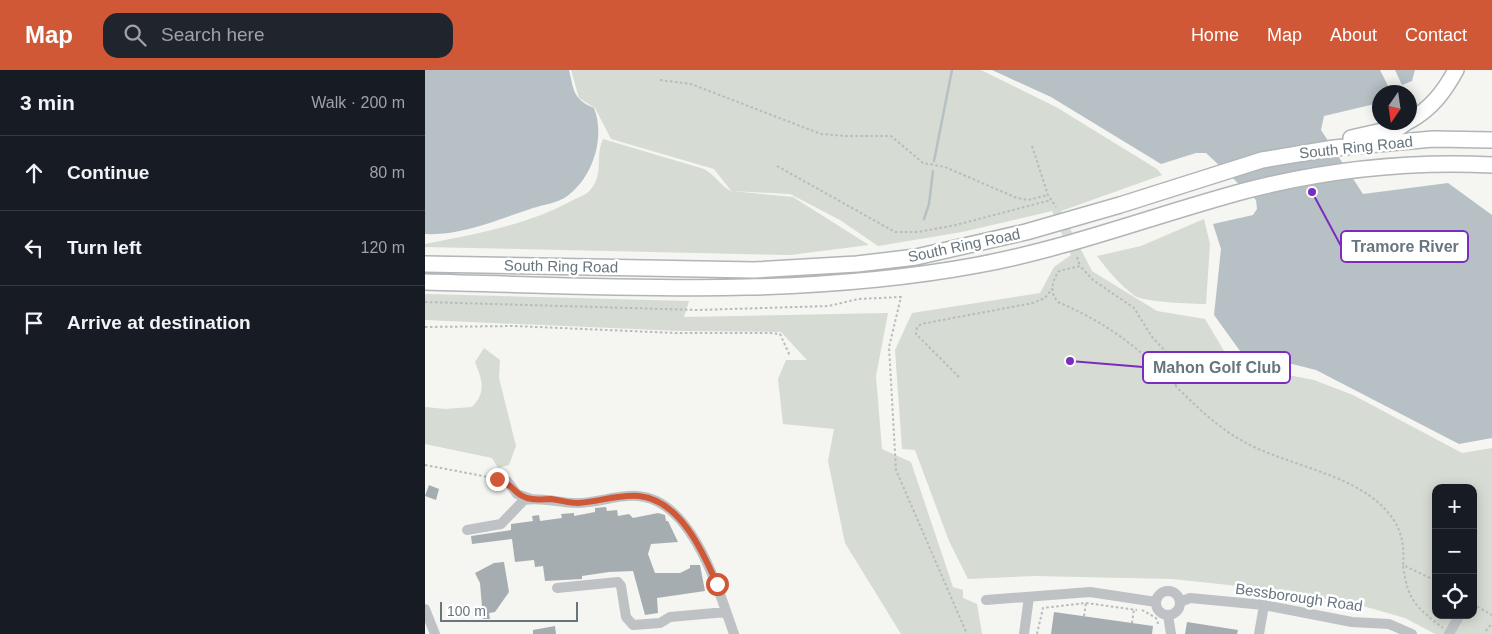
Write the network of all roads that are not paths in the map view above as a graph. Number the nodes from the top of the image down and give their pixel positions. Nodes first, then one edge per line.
1 (1456, 70) edge
2 (1417, 117) edge
3 (1385, 130) edge
4 (1492, 140) edge
5 (1332, 145) junction
6 (1492, 165) edge
7 (425, 264) edge
8 (425, 282) edge
9 (507, 481) road end
10 (531, 499) junction
11 (467, 530) dead end
12 (557, 588) dead end
13 (1029, 597) junction
14 (986, 600) dead end
15 (1156, 602) junction
16 (1180, 602) junction
17 (1264, 605) junction
18 (425, 609) edge
19 (726, 612) junction
20 (1168, 615) junction
21 (1457, 619) edge
22 (435, 634) edge
23 (734, 634) edge
24 (1024, 634) edge
25 (1171, 634) edge
26 (1259, 634) edge
27 (1412, 634) edge
28 (1448, 634) edge

1 - 2 highway
3 - 5 highway
4 - 5 highway, South Ring Road
5 - 7 highway, South Ring Road
6 - 8 highway, South Ring Road
9 - 10 street
10 - 11 street
10 - 19 street
12 - 19 street
13 - 14 street
13 - 15 street
13 - 24 street
15 - 16 street
15 - 20 street
16 - 17 street, Bessborough Road
16 - 20 street
17 - 26 street
17 - 27 street, Bessborough Road
18 - 22 street
19 - 23 street
20 - 25 street
21 - 28 street

